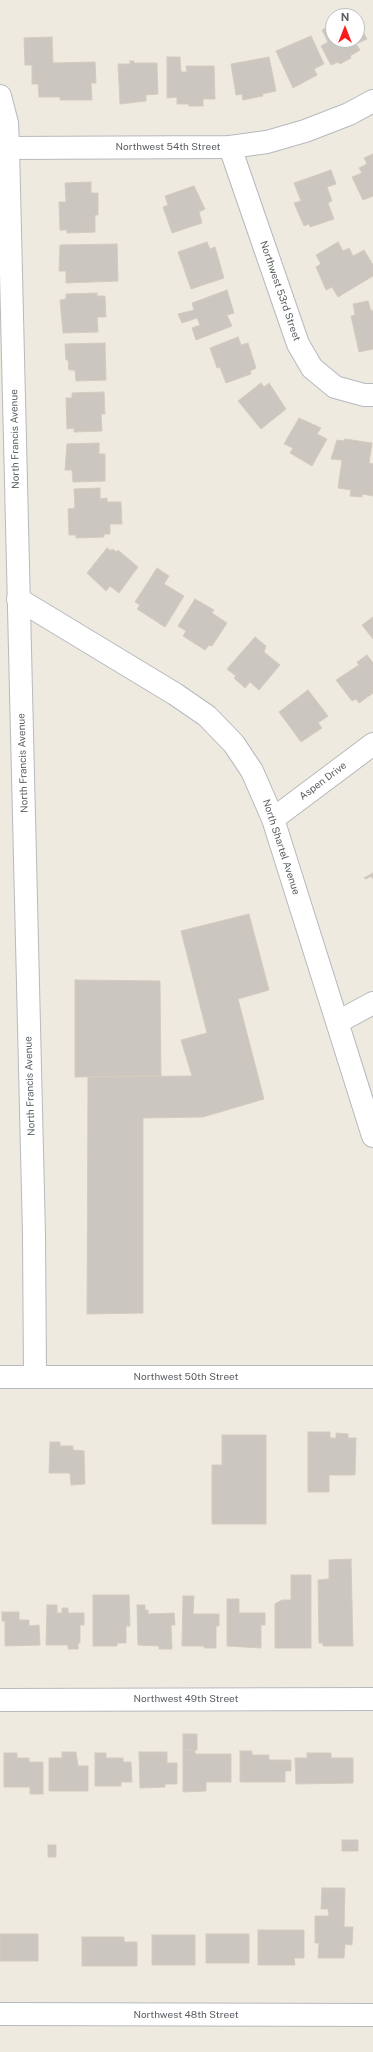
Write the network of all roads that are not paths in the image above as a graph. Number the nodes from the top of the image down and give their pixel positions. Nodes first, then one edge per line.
1 (0, 96) edge
2 (373, 101) edge
3 (230, 147) junction
4 (8, 148) junction
5 (373, 394) edge
6 (18, 599) junction
7 (373, 744) edge
8 (273, 819) junction
9 (373, 1002) edge
10 (338, 1022) junction
11 (373, 1136) edge
12 (0, 1377) edge
13 (35, 1377) junction
14 (373, 1377) edge
15 (373, 1698) edge
16 (0, 1700) edge
17 (0, 2014) edge
18 (373, 2015) edge

1 - 4 street
2 - 3 street, Northwest 54th Street
3 - 4 street, Northwest 54th Street
3 - 5 street, Northwest 53rd Street
4 - 6 street, North Francis Avenue
6 - 8 street, North Shartel Avenue
6 - 13 street, North Francis Avenue
7 - 8 street, Aspen Drive
8 - 10 street, North Shartel Avenue
9 - 10 street
10 - 11 street, North Shartel Avenue
12 - 13 street, Northwest 50th Street
13 - 14 street, Northwest 50th Street
15 - 16 street, Northwest 49th Street
17 - 18 street, Northwest 48th Street

